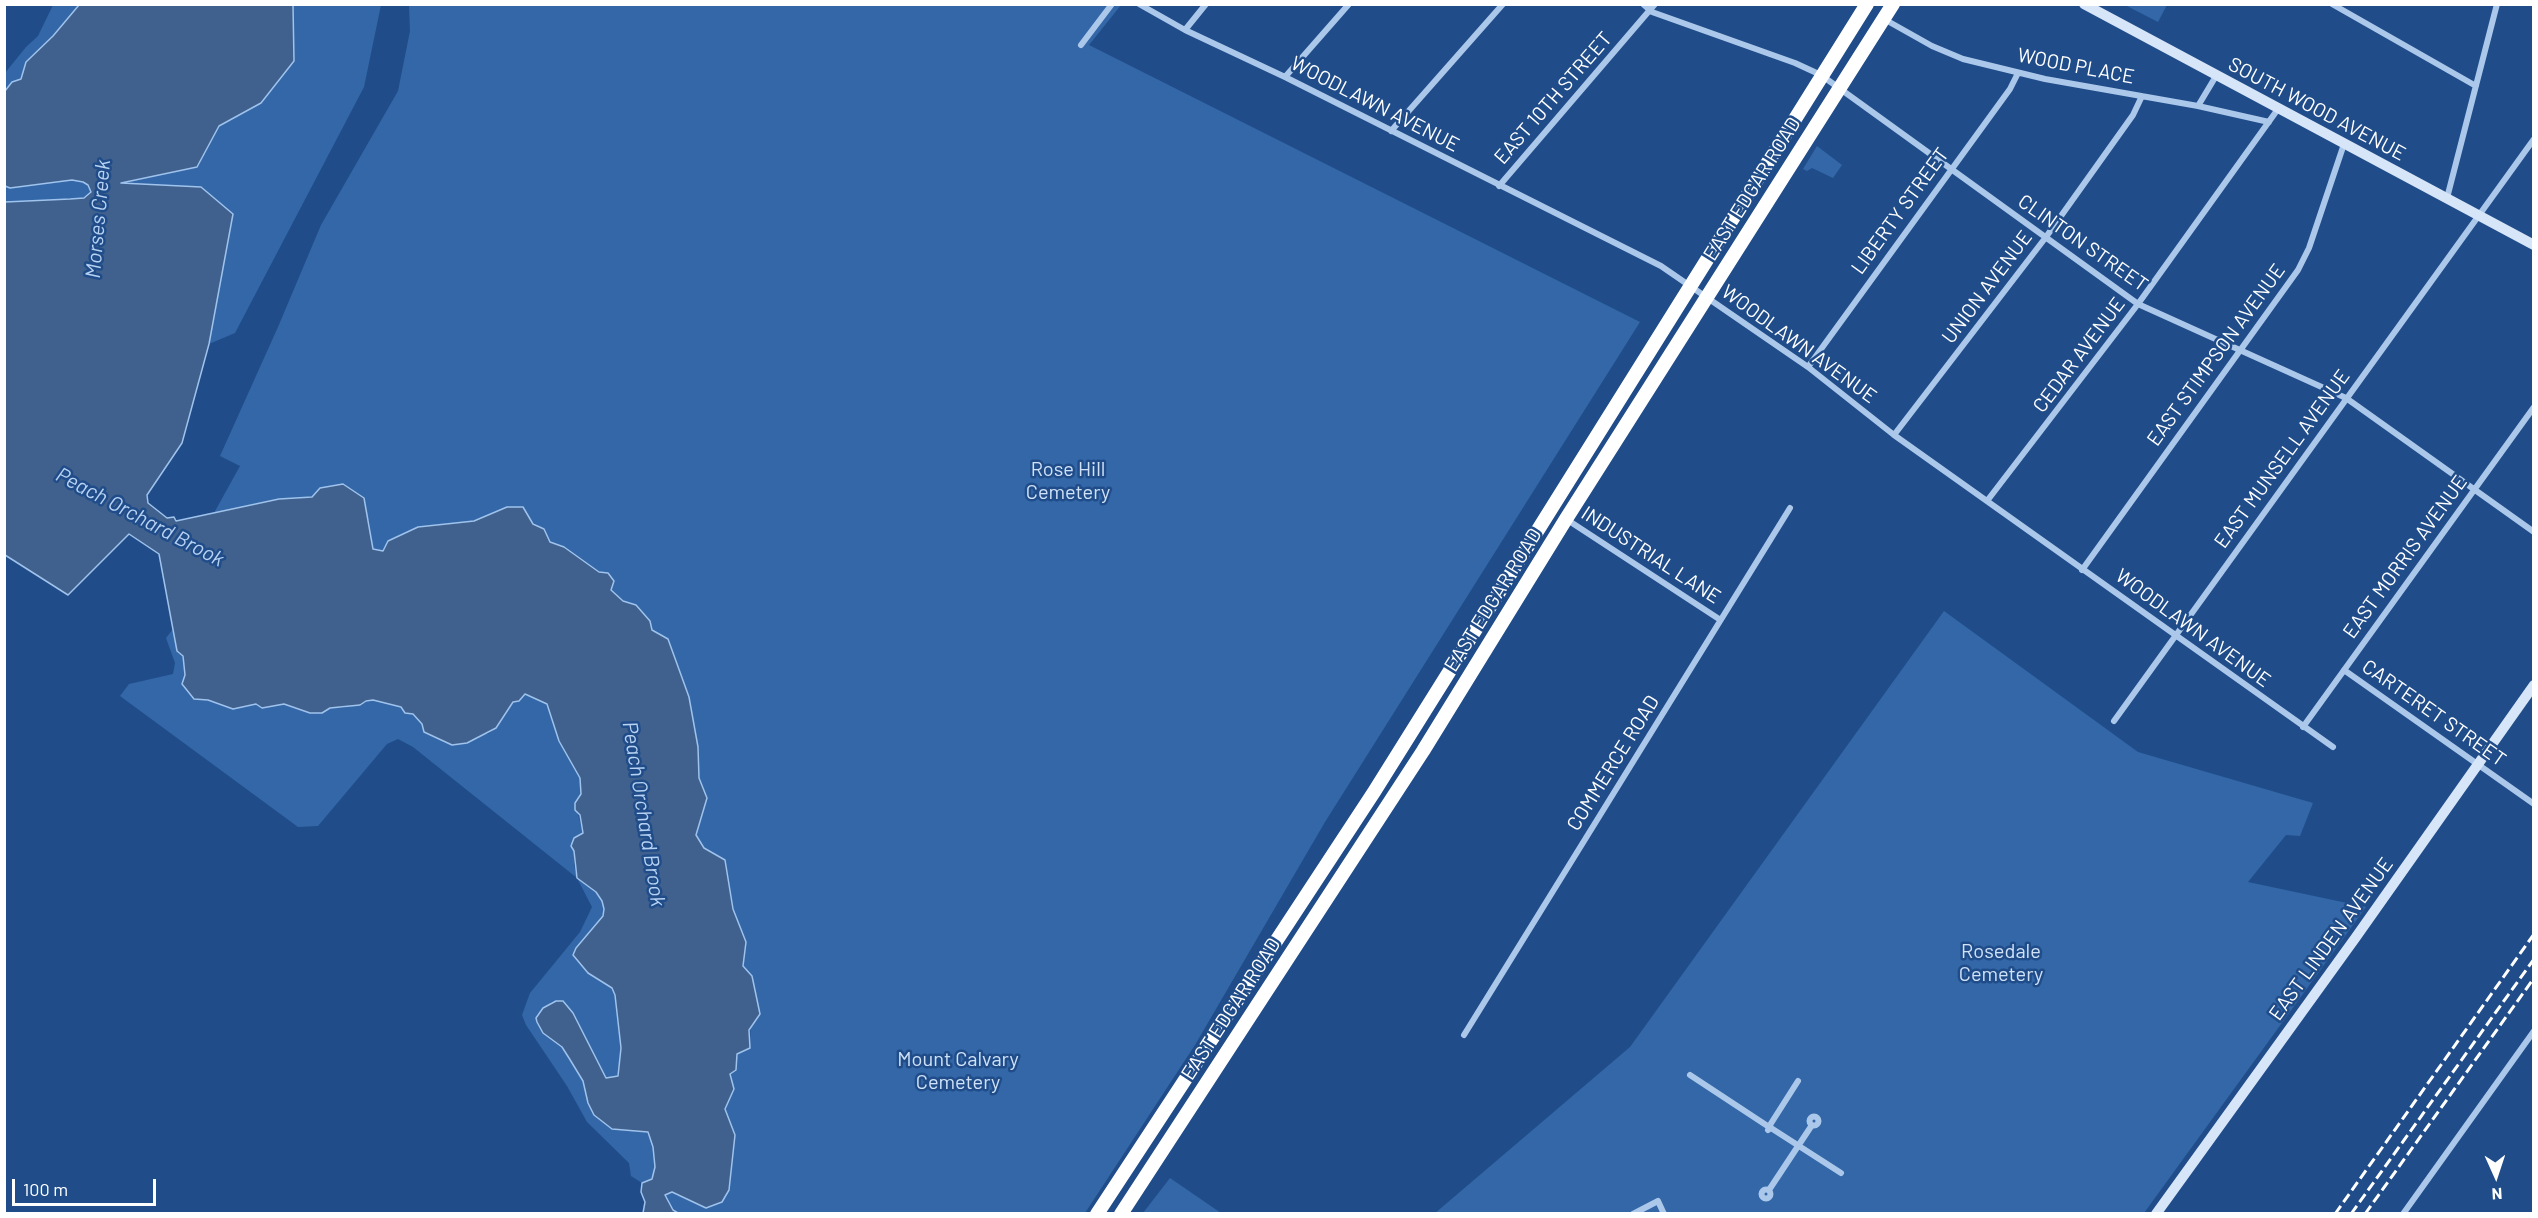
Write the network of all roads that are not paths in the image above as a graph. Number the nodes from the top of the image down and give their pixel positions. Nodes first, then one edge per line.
1 (1112, 4) edge
2 (1139, 4) edge
3 (1206, 4) edge
4 (1349, 4) edge
5 (1503, 4) edge
6 (1643, 4) edge
7 (1655, 4) edge
8 (1867, 4) edge
9 (1893, 4) edge
10 (2084, 4) edge
11 (2332, 4) edge
12 (2497, 4) edge
13 (1650, 10) junction
14 (1884, 19) junction
15 (1185, 30) junction
16 (1081, 45) dead end
17 (2018, 73) junction
18 (1821, 75) junction
19 (2216, 76) junction
20 (1285, 77) junction
21 (2476, 86) junction
22 (1839, 87) junction
23 (2142, 96) junction
24 (2198, 106) junction
25 (2278, 109) junction
26 (2269, 122) junction
27 (1391, 131) junction
28 (2534, 139) edge
29 (2344, 144) junction
30 (1951, 168) junction
31 (1499, 186) junction
32 (2446, 199) junction
33 (2478, 216) junction
34 (2046, 237) junction
35 (2534, 245) edge
36 (1689, 285) junction
37 (1707, 297) junction
38 (2138, 304) junction
39 (2241, 349) junction
40 (1808, 367) junction
41 (2346, 398) junction
42 (2534, 407) edge
43 (1894, 435) junction
44 (2474, 489) junction
45 (1987, 501) junction
46 (1790, 507) dead end
47 (1566, 519) junction
48 (2534, 532) edge
49 (2082, 570) junction
50 (1719, 619) junction
51 (2175, 636) junction
52 (2344, 670) junction
53 (2534, 685) edge
54 (2114, 721) dead end
55 (2303, 727) junction
56 (2333, 747) dead end
57 (2478, 764) junction
58 (2534, 804) edge
59 (2534, 1031) edge
60 (1464, 1035) dead end
61 (1690, 1075) dead end
62 (1798, 1081) dead end
63 (1812, 1125) dead end
64 (1769, 1126) junction
65 (1798, 1146) junction
66 (1841, 1173) dead end
67 (1769, 1190) dead end
68 (1097, 1214) edge
69 (1121, 1214) edge
70 (1632, 1214) edge
71 (1664, 1214) edge
72 (2156, 1214) edge
73 (2403, 1214) edge

1 - 16 street
2 - 15 street, WOODLAWN AVENUE
3 - 15 street
4 - 20 street
5 - 27 street
6 - 13 street, CLINTON STREET
7 - 13 street, EAST 10TH STREET
8 - 18 highway, EAST EDGAR ROAD
9 - 14 highway, EAST EDGAR ROAD
10 - 19 street, SOUTH WOOD AVENUE
11 - 21 street
12 - 21 street
13 - 18 street, CLINTON STREET
13 - 31 street, EAST 10TH STREET
14 - 17 street, WOOD PLACE
14 - 22 highway, EAST EDGAR ROAD
15 - 20 street, WOODLAWN AVENUE
17 - 23 street, WOOD PLACE
17 - 30 street, LIBERTY STREET
18 - 22 street, CLINTON STREET
18 - 36 highway, EAST EDGAR ROAD
19 - 24 street
19 - 25 street, SOUTH WOOD AVENUE
20 - 27 street, WOODLAWN AVENUE
21 - 32 street
22 - 30 street, CLINTON STREET
22 - 37 highway, EAST EDGAR ROAD
23 - 24 street, WOOD PLACE
23 - 34 street, UNION AVENUE
24 - 26 street, WOOD PLACE
25 - 26 street, CEDAR AVENUE
25 - 29 street, SOUTH WOOD AVENUE
26 - 38 street, CEDAR AVENUE
27 - 31 street, WOODLAWN AVENUE
28 - 33 street, EAST MUNSELL AVENUE
29 - 32 street, SOUTH WOOD AVENUE
29 - 39 street, EAST STIMPSON AVENUE
30 - 34 street, CLINTON STREET
30 - 40 street, LIBERTY STREET
31 - 36 street, WOODLAWN AVENUE
32 - 33 street, SOUTH WOOD AVENUE
33 - 35 street, SOUTH WOOD AVENUE
33 - 41 street, EAST MUNSELL AVENUE
34 - 38 street, CLINTON STREET
34 - 43 street, UNION AVENUE
36 - 37 street, WOODLAWN AVENUE
36 - 68 highway, EAST EDGAR ROAD
37 - 40 street, WOODLAWN AVENUE
37 - 47 highway, EAST EDGAR ROAD
38 - 39 street, CLINTON STREET
38 - 45 street, CEDAR AVENUE
39 - 41 street, CLINTON STREET
39 - 49 street, EAST STIMPSON AVENUE
40 - 43 street, WOODLAWN AVENUE
41 - 44 street, CLINTON STREET
41 - 51 street, EAST MUNSELL AVENUE
42 - 44 street, EAST MORRIS AVENUE
43 - 45 street, WOODLAWN AVENUE
44 - 48 street, CLINTON STREET
44 - 52 street, EAST MORRIS AVENUE
45 - 49 street, WOODLAWN AVENUE
46 - 50 street, COMMERCE ROAD
47 - 50 street, INDUSTRIAL LANE
47 - 69 highway, EAST EDGAR ROAD
49 - 51 street, WOODLAWN AVENUE
50 - 60 street, COMMERCE ROAD
51 - 54 street, EAST MUNSELL AVENUE
51 - 55 street, WOODLAWN AVENUE
52 - 55 street, EAST MORRIS AVENUE
52 - 57 street, CARTERET STREET
53 - 57 street, EAST LINDEN AVENUE
55 - 56 street, WOODLAWN AVENUE
57 - 58 street, CARTERET STREET
57 - 72 street, EAST LINDEN AVENUE
59 - 73 street
61 - 64 street
62 - 64 street
63 - 65 street
64 - 65 street
65 - 66 street
65 - 67 street
70 - 71 street

